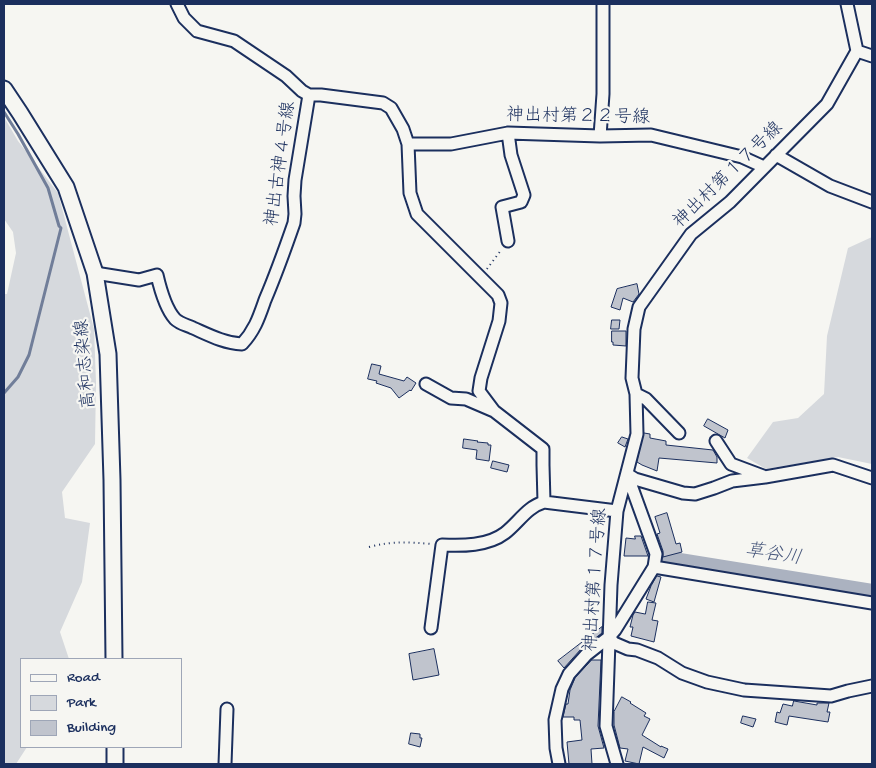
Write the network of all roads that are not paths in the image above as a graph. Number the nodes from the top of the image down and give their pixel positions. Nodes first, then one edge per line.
1 (177, 4) edge
2 (602, 4) edge
3 (847, 4) edge
4 (857, 50) junction
5 (872, 56) edge
6 (4, 89) edge
7 (309, 95) junction
8 (508, 132) junction
9 (600, 136) junction
10 (408, 144) junction
11 (776, 155) junction
12 (764, 166) junction
13 (872, 202) edge
14 (508, 241) road end
15 (95, 273) junction
16 (426, 384) dead end
17 (636, 394) junction
18 (494, 410) junction
19 (679, 433) dead end
20 (716, 441) dead end
21 (627, 474) junction
22 (765, 477) junction
23 (872, 478) edge
24 (544, 502) junction
25 (617, 512) junction
26 (654, 567) junction
27 (872, 603) edge
28 (432, 628) dead end
29 (609, 637) junction
30 (114, 658) edge
31 (872, 686) edge
32 (227, 709) dead end
33 (114, 748) edge
34 (115, 764) edge
35 (225, 764) edge
36 (559, 764) edge
37 (617, 764) edge

1 - 7 street
2 - 9 street
3 - 4 street
4 - 5 street
4 - 11 street, 神出村第１７号線
6 - 15 street, 高和志染線
7 - 10 street
7 - 15 street, 神出古神４号線
8 - 9 street, 神出村第２２号線
8 - 10 street, 神出村第２２号線
8 - 14 street
9 - 12 street, 神出村第２２号線
10 - 18 street
11 - 12 street, 神出村第１７号線
11 - 13 street
12 - 17 street, 神出村第１７号線
15 - 30 street, 高和志染線
16 - 18 street
17 - 19 street
17 - 21 street, 神出村第１７号線
18 - 24 street
20 - 22 street
21 - 22 street
21 - 25 street, 神出村第１７号線
21 - 26 street
22 - 23 street
24 - 25 street
24 - 28 street
25 - 29 street, 神出村第１７号線
26 - 27 street
26 - 29 street
29 - 31 street
29 - 36 street
29 - 37 street, 神出村第１７号線
32 - 35 street
33 - 34 street

